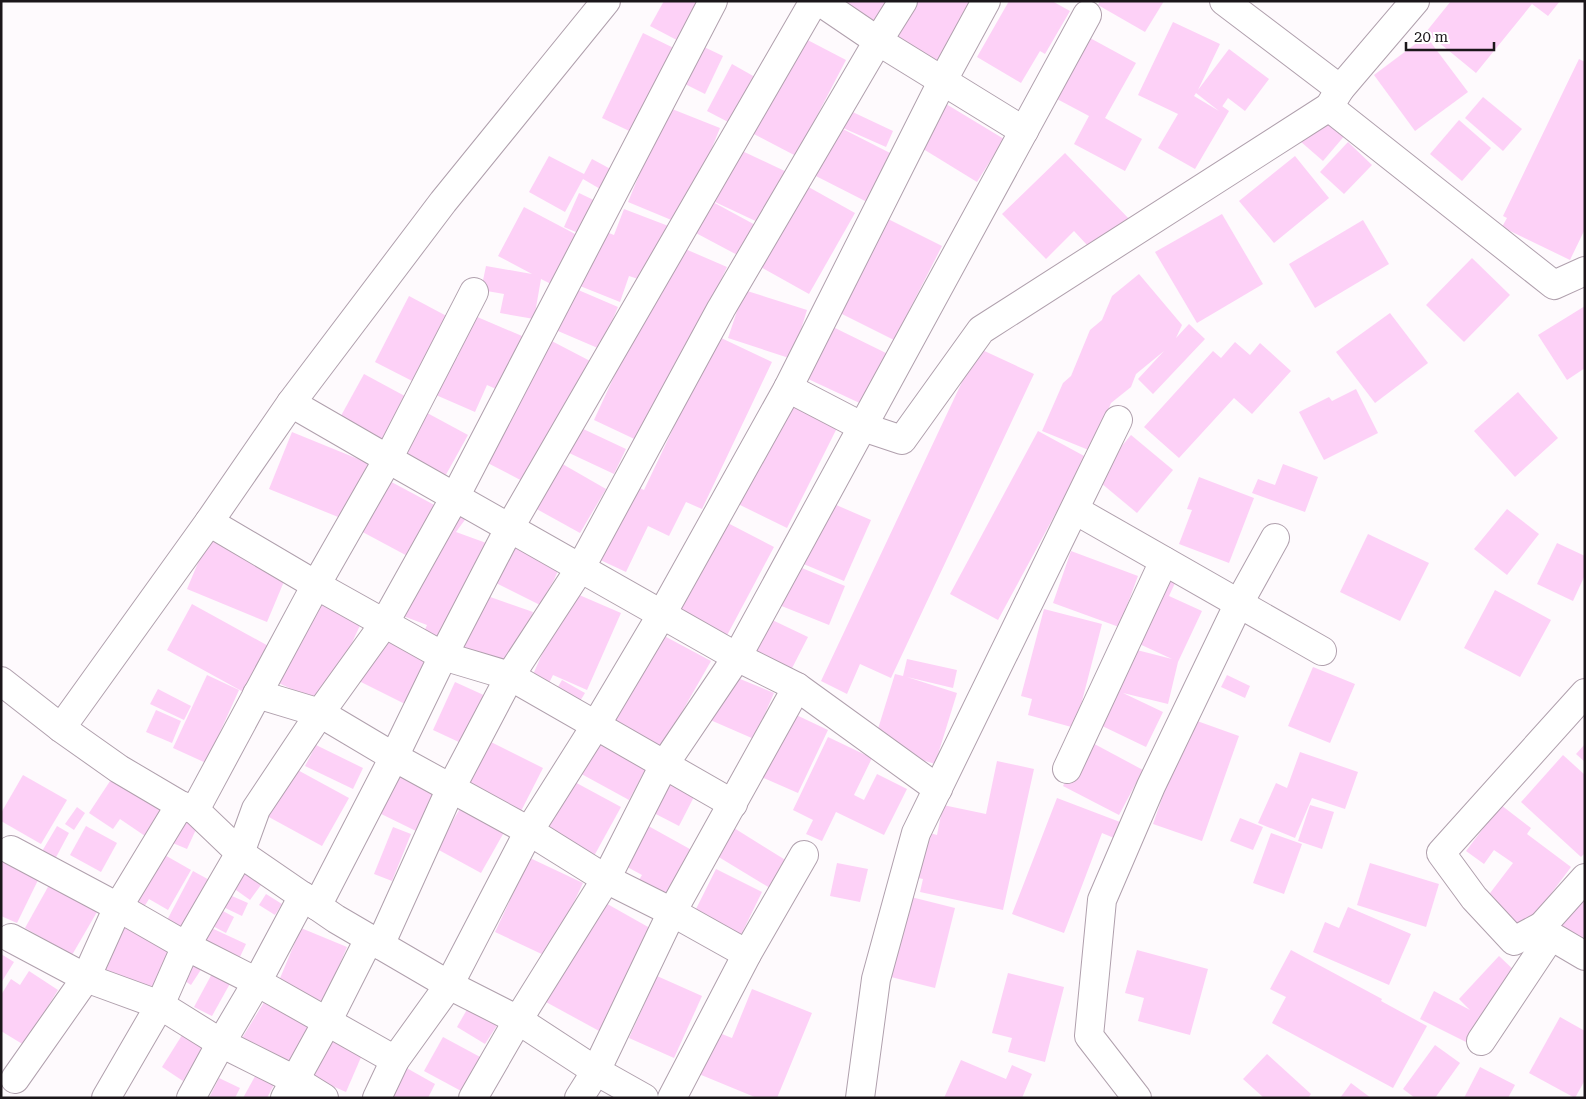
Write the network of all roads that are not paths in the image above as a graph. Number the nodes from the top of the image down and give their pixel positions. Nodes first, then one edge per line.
1 (606, 1) edge
2 (713, 1) edge
3 (814, 1) edge
4 (819, 1) edge
5 (903, 1) edge
6 (986, 1) edge
7 (1224, 1) edge
8 (1415, 1) edge
9 (1087, 15) dead end
10 (878, 41) junction
11 (942, 80) junction
12 (1334, 98) junction
13 (1024, 131) junction
14 (1585, 271) edge
15 (474, 292) dead end
16 (788, 388) junction
17 (291, 403) junction
18 (1118, 420) dead end
19 (863, 427) junction
20 (388, 459) junction
21 (455, 497) junction
22 (1075, 510) junction
23 (209, 522) junction
24 (510, 527) junction
25 (1275, 538) dead end
26 (1164, 561) junction
27 (581, 568) junction
28 (316, 585) junction
29 (1240, 604) junction
30 (662, 614) junction
31 (384, 624) junction
32 (1322, 651) dead end
33 (442, 656) junction
34 (738, 657) junction
35 (510, 676) junction
36 (1, 681) edge
37 (797, 687) junction
38 (1585, 693) edge
39 (257, 694) junction
40 (320, 713) junction
41 (596, 725) junction
42 (61, 728) junction
43 (394, 757) junction
44 (664, 765) junction
45 (1067, 768) dead end
46 (451, 788) junction
47 (938, 789) junction
48 (733, 804) junction
49 (187, 808) junction
50 (529, 831) junction
51 (11, 850) dead end
52 (240, 853) junction
53 (804, 855) dead end
54 (1585, 878) edge
55 (606, 879) junction
56 (310, 901) junction
57 (118, 907) junction
58 (672, 912) junction
59 (1547, 931) junction
60 (11, 938) dead end
61 (375, 942) junction
62 (186, 946) junction
63 (747, 954) junction
64 (1585, 956) edge
65 (86, 978) junction
66 (257, 982) junction
67 (449, 985) junction
68 (160, 1005) junction
69 (518, 1020) junction
70 (327, 1022) junction
71 (1481, 1041) dead end
72 (221, 1043) junction
73 (395, 1060) junction
74 (596, 1071) junction
75 (15, 1079) dead end
76 (290, 1089) edge
77 (106, 1098) edge
78 (191, 1098) edge
79 (324, 1098) edge
80 (377, 1098) edge
81 (474, 1098) edge
82 (579, 1098) edge
83 (644, 1098) edge
84 (672, 1098) edge
85 (860, 1098) edge
86 (1137, 1098) edge

1 - 17 street
2 - 21 street
3 - 24 street
4 - 10 street
5 - 10 street
6 - 11 street
7 - 12 street
8 - 12 street
9 - 13 street
10 - 11 street
10 - 27 street
11 - 13 street
11 - 16 street
12 - 14 street
12 - 19 street
13 - 19 street
15 - 20 street
16 - 19 street
16 - 30 street
17 - 20 street
17 - 23 street
18 - 22 street
19 - 34 street
20 - 21 street
20 - 28 street
21 - 24 street
21 - 31 street
22 - 26 street
22 - 47 street
23 - 28 street
23 - 42 street
24 - 27 street
24 - 33 street
25 - 29 street
26 - 29 street
26 - 45 street
27 - 30 street
27 - 35 street
28 - 31 street
28 - 39 street
29 - 32 street
29 - 86 street
30 - 34 street
30 - 41 street
31 - 33 street
31 - 40 street
33 - 35 street
33 - 43 street
34 - 37 street
34 - 44 street
35 - 41 street
35 - 46 street
36 - 42 street
37 - 47 street
37 - 48 street
38 - 59 street
39 - 40 street
39 - 49 street
40 - 43 street
40 - 52 street
41 - 44 street
41 - 50 street
42 - 49 street
43 - 46 street
43 - 56 street
44 - 48 street
44 - 55 street
46 - 50 street
46 - 61 street
47 - 85 street
48 - 58 street
49 - 52 street
49 - 57 street
50 - 55 street
50 - 67 street
51 - 57 street
52 - 56 street
52 - 62 street
53 - 63 street
54 - 59 street
55 - 58 street
55 - 69 street
56 - 61 street
56 - 66 street
57 - 62 street
57 - 65 street
58 - 63 street
58 - 74 street
59 - 64 street
59 - 71 street
60 - 65 street
61 - 67 street
61 - 70 street
62 - 66 street
62 - 68 street
63 - 84 street
65 - 68 street
65 - 75 street
66 - 70 street
66 - 72 street
67 - 69 street
67 - 73 street
68 - 72 street
68 - 77 street
69 - 74 street
69 - 81 street
70 - 73 street
70 - 76 street
72 - 76 street
72 - 78 street
73 - 80 street
74 - 82 street
74 - 83 street
76 - 79 street

